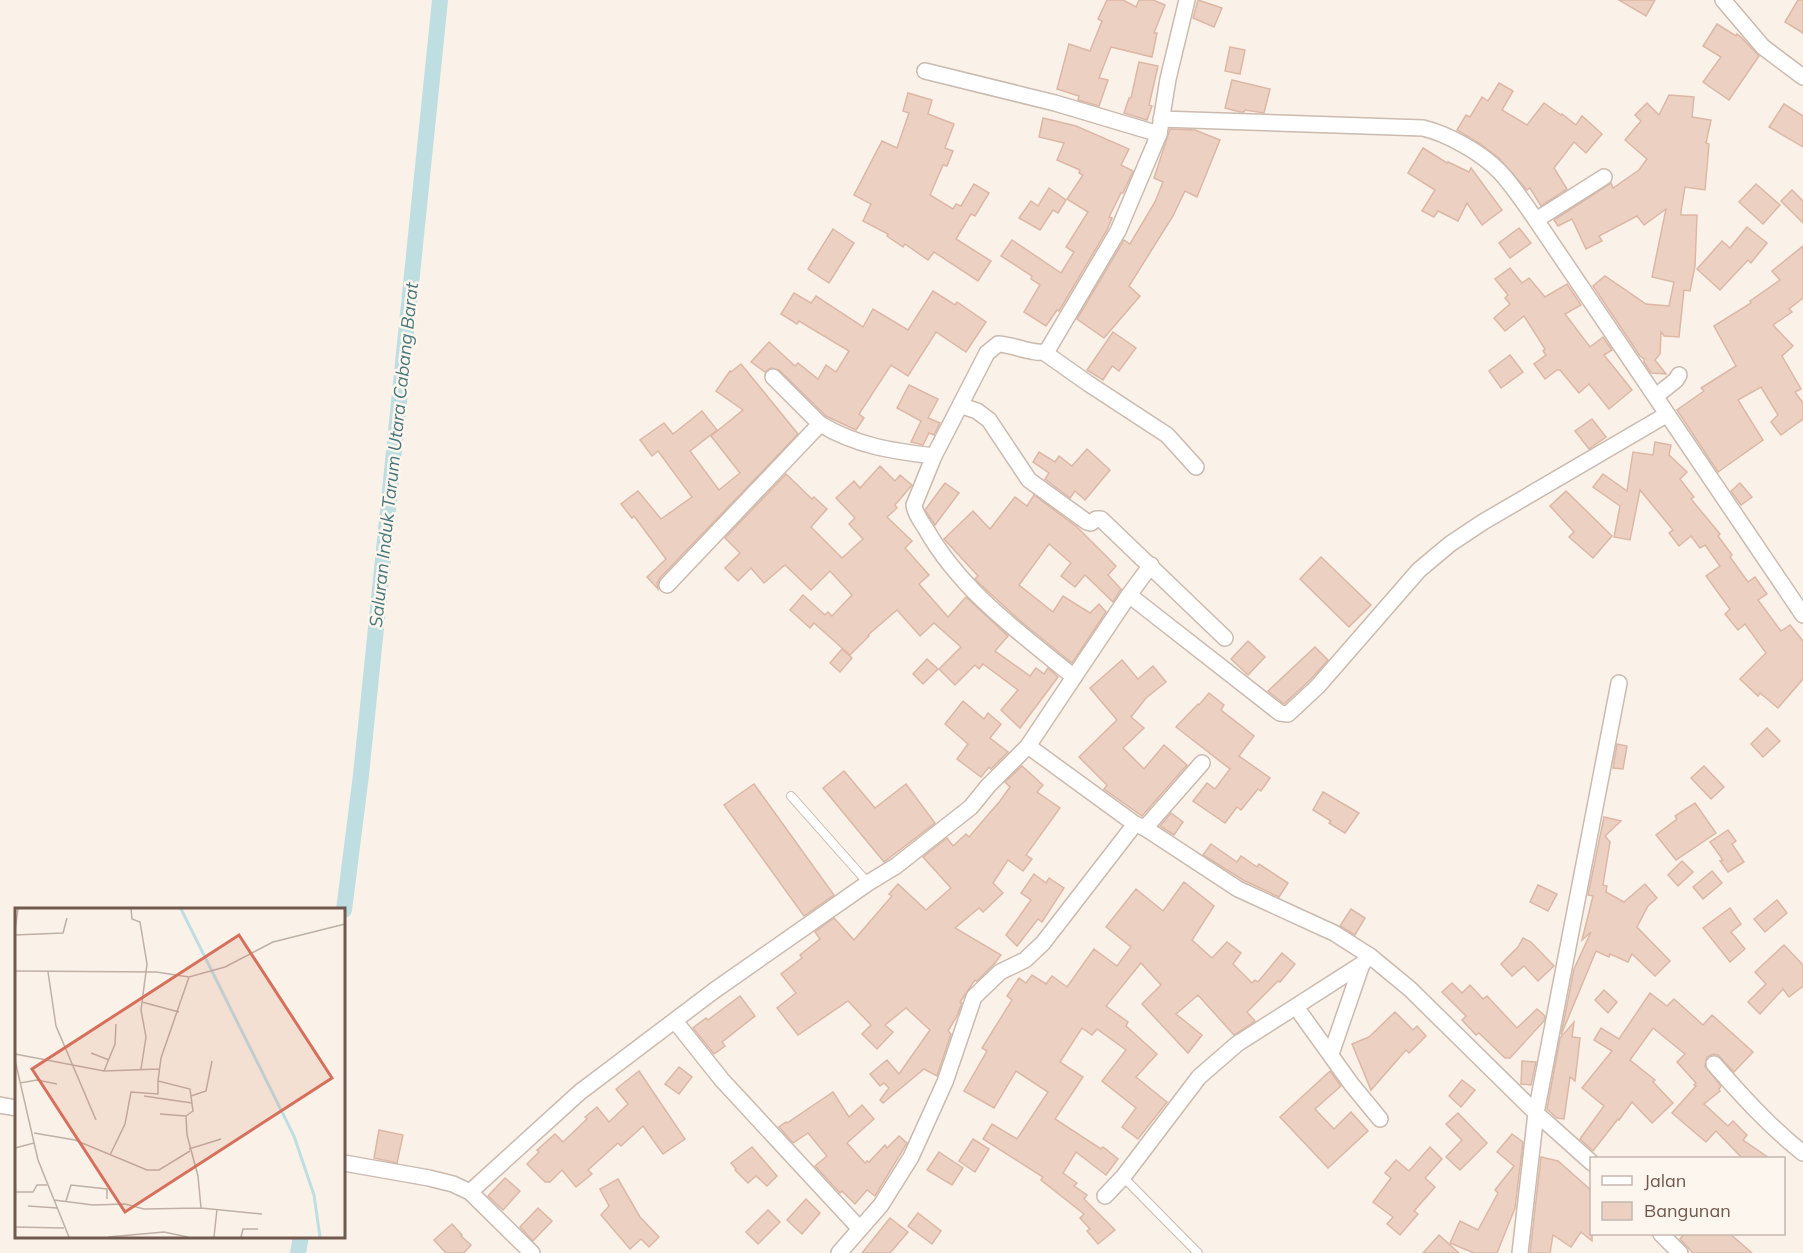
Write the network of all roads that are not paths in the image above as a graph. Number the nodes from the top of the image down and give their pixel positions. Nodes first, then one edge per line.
1 (1187, 0) edge
2 (1723, 0) edge
3 (925, 71) dead end
4 (1803, 77) edge
5 (1160, 127) junction
6 (1604, 177) dead end
7 (1536, 220) junction
8 (1045, 352) junction
9 (1679, 375) dead end
10 (773, 377) dead end
11 (1656, 396) junction
12 (962, 406) junction
13 (1666, 415) junction
14 (820, 424) junction
15 (934, 456) junction
16 (1196, 467) dead end
17 (1151, 565) junction
18 (667, 585) dead end
19 (1129, 595) junction
20 (1803, 615) edge
21 (1225, 638) dead end
22 (1074, 677) junction
23 (1619, 683) dead end
24 (1028, 746) junction
25 (1202, 763) dead end
26 (791, 796) dead end
27 (1140, 826) junction
28 (868, 883) junction
29 (1366, 960) junction
30 (1296, 1006) junction
31 (675, 1021) junction
32 (1331, 1054) junction
33 (1714, 1064) dead end
34 (0, 1105) edge
35 (15, 1108) edge
36 (1536, 1113) junction
37 (1380, 1119) dead end
38 (1803, 1153) edge
39 (1590, 1161) edge
40 (345, 1163) edge
41 (1123, 1177) junction
42 (470, 1192) junction
43 (1105, 1196) dead end
44 (860, 1228) junction
45 (1663, 1235) edge
46 (532, 1253) edge
47 (839, 1253) edge
48 (1198, 1253) edge
49 (1520, 1253) edge
50 (1680, 1253) edge

1 - 5 street
2 - 4 street
3 - 5 street
5 - 7 street
5 - 8 street
6 - 7 street
7 - 11 street
8 - 12 street
8 - 16 street
9 - 11 street
10 - 14 street
11 - 13 street
12 - 15 street
12 - 17 street
13 - 19 street
13 - 20 street
14 - 15 street
14 - 18 street
15 - 22 street
17 - 19 street
17 - 21 street
19 - 22 street
22 - 24 street
23 - 36 street
24 - 27 street
24 - 28 street
25 - 27 street
26 - 28 lane
27 - 29 street
27 - 44 street
28 - 31 street
29 - 30 street
29 - 32 street
29 - 36 street
30 - 32 street
30 - 41 street
31 - 42 street
31 - 44 street
32 - 37 street
33 - 38 street
34 - 35 street
36 - 39 street
36 - 49 street
40 - 42 street
41 - 43 street
41 - 48 lane
42 - 46 street
44 - 47 street
45 - 50 street

